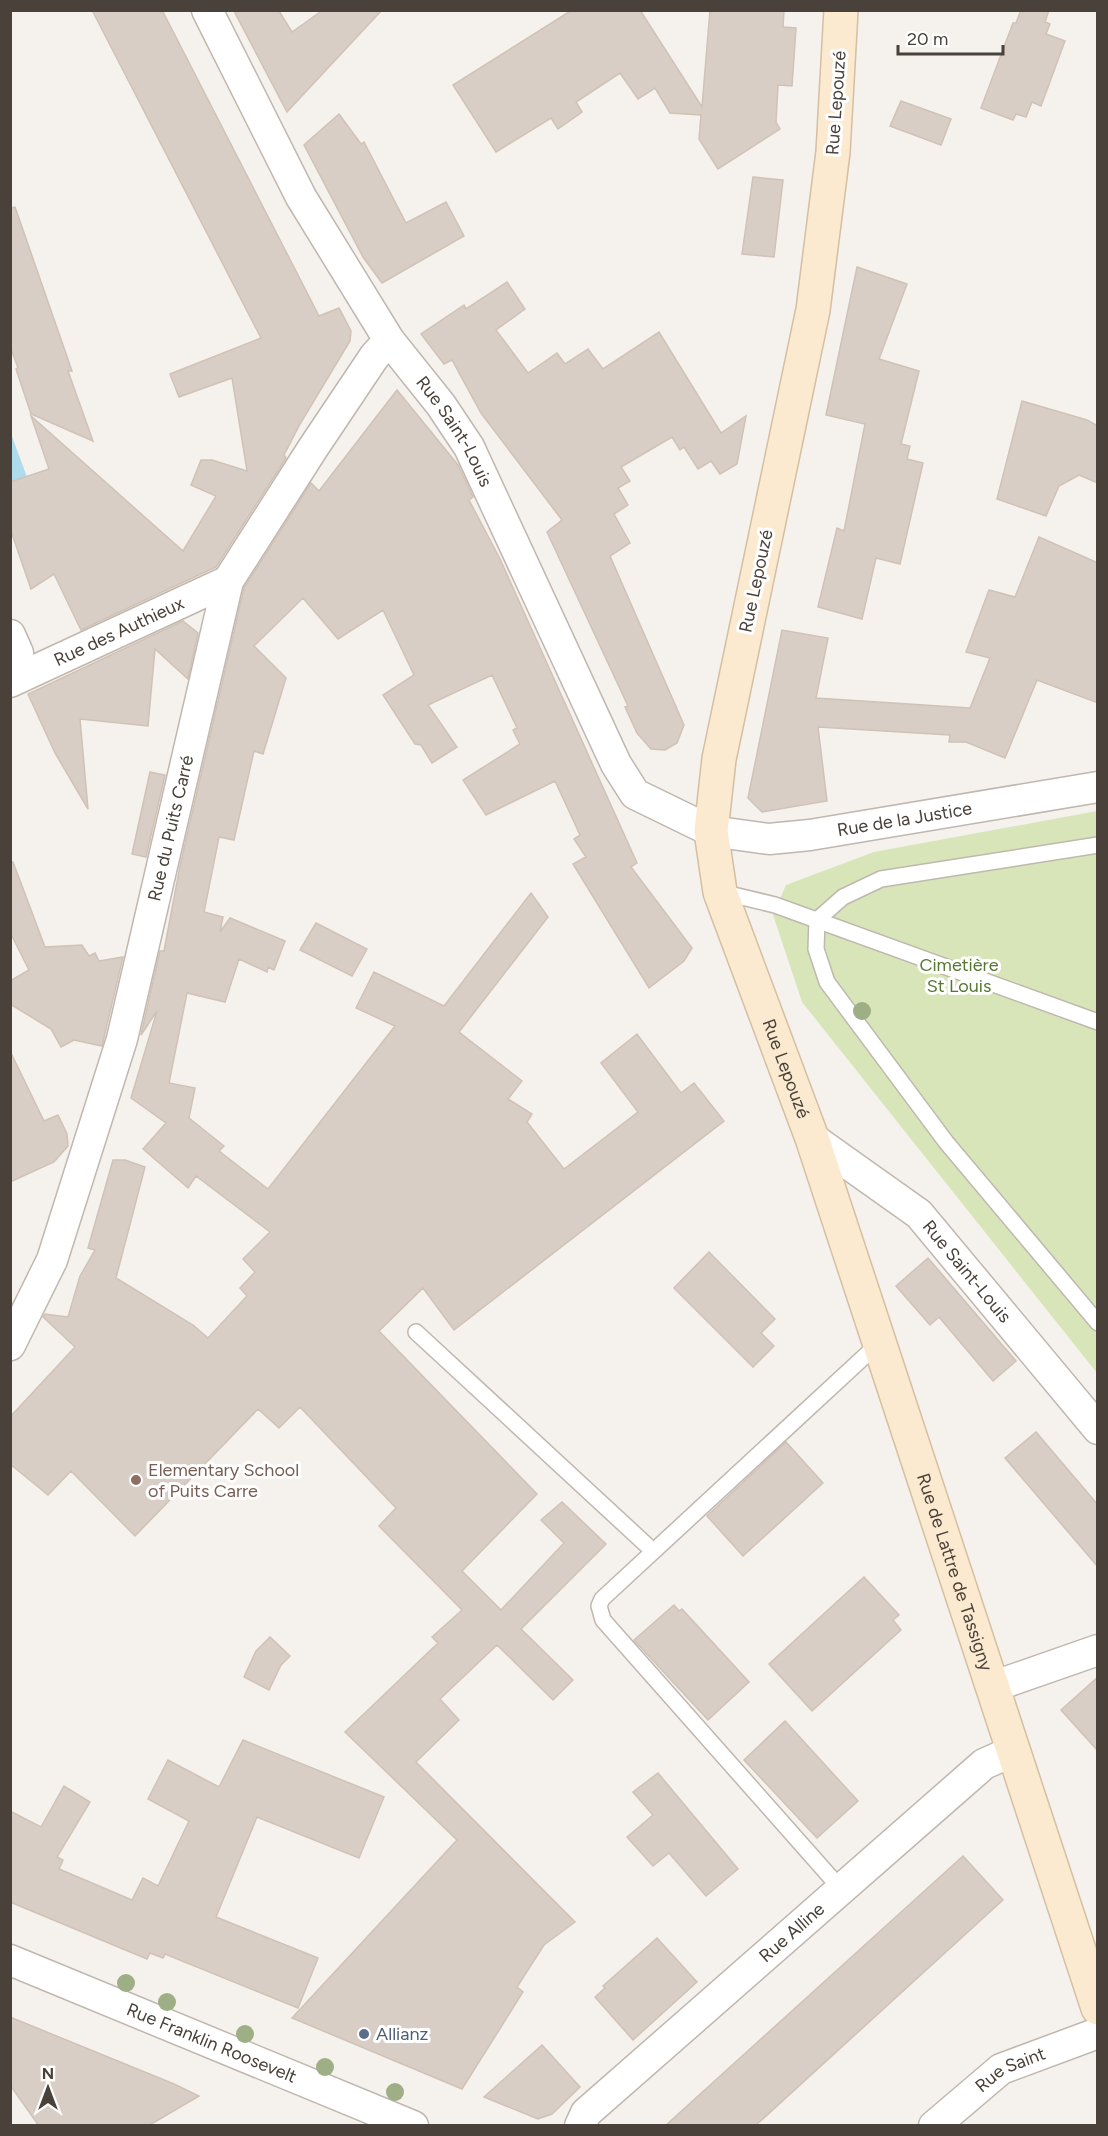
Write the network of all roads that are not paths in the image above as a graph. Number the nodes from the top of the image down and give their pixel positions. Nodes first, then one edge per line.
1 (207, 10) edge
2 (842, 10) edge
3 (389, 340) junction
4 (228, 581) junction
5 (10, 682) edge
6 (1098, 787) edge
7 (711, 831) junction
8 (1098, 845) edge
9 (720, 892) junction
10 (817, 920) junction
11 (1098, 1023) edge
12 (812, 1138) junction
13 (1098, 1323) edge
14 (416, 1332) dead end
15 (879, 1343) junction
16 (10, 1345) edge
17 (1098, 1429) edge
18 (654, 1551) junction
19 (1098, 1650) edge
20 (992, 1687) junction
21 (1013, 1751) junction
22 (841, 1889) junction
23 (10, 1960) edge
24 (1096, 2000) edge
25 (1098, 2033) edge
26 (413, 2126) edge
27 (580, 2126) edge
28 (934, 2126) edge

1 - 3 street, Rue Saint-Louis
2 - 7 main road, Rue Lepouzé
3 - 4 street, Rue du Puits Carré
3 - 7 street, Rue Saint-Louis
4 - 5 street, Rue des Authieux
4 - 16 street, Rue du Puits Carré
6 - 7 street, Rue de la Justice
7 - 9 main road, Rue Lepouzé
8 - 10 lane
9 - 10 lane
9 - 12 main road, Rue Lepouzé
10 - 11 lane
10 - 13 lane
12 - 15 main road, Rue de Lattre de Tassigny
12 - 17 street, Rue Saint-Louis
14 - 18 lane
15 - 18 lane
15 - 20 main road, Rue de Lattre de Tassigny
18 - 22 lane
19 - 20 street
20 - 21 main road, Rue de Lattre de Tassigny
21 - 22 street, Rue Alline
21 - 24 main road, Rue de Lattre de Tassigny
22 - 27 street, Rue Alline
23 - 26 street, Rue Franklin Roosevelt
25 - 28 street, Rue Saint

